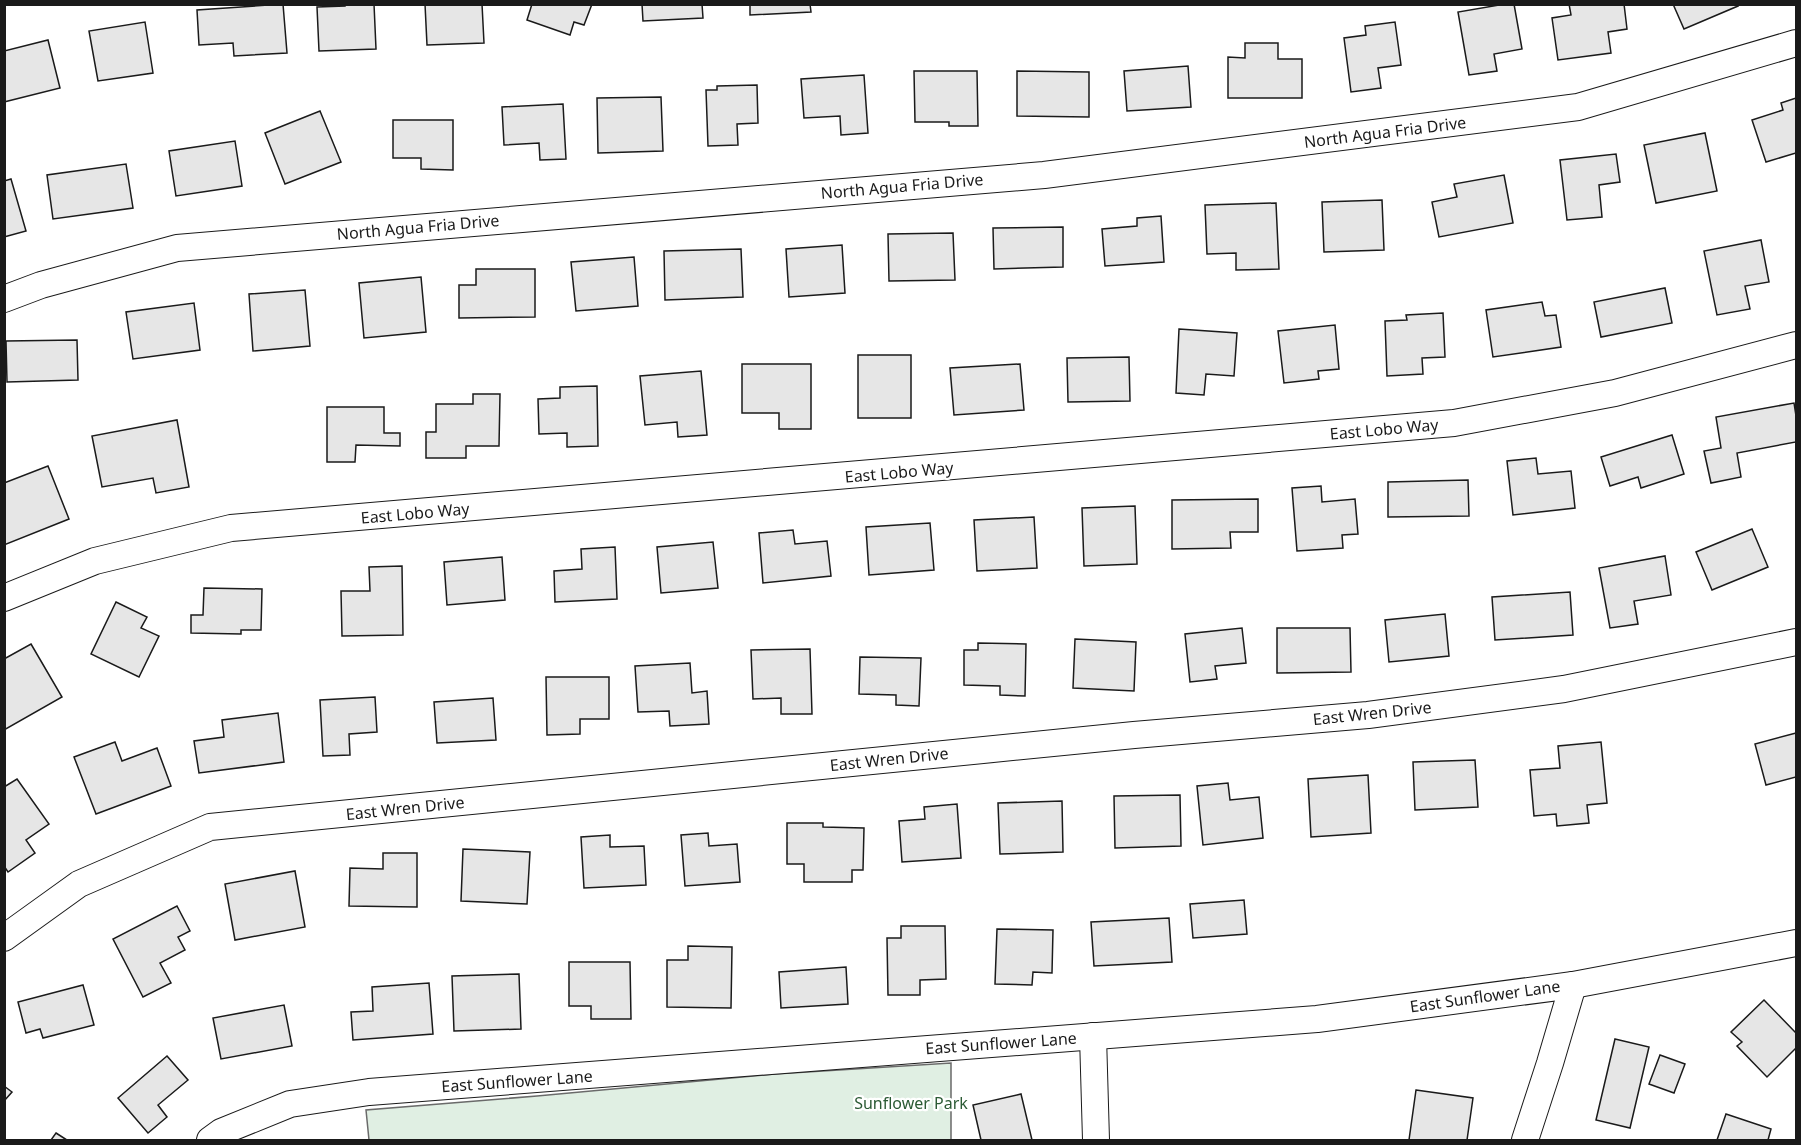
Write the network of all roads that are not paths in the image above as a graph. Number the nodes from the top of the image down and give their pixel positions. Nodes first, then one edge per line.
1 (1797, 43) edge
2 (4, 299) edge
3 (1797, 345) edge
4 (4, 597) edge
5 (1797, 642) edge
6 (4, 938) edge
7 (1797, 943) edge
8 (1573, 984) junction
9 (1093, 1036) junction
10 (210, 1140) edge
11 (1096, 1140) edge
12 (1524, 1140) edge

1 - 2 street, North Agua Fria Drive
3 - 4 street, East Lobo Way
5 - 6 street, East Wren Drive
7 - 8 street, East Sunflower Lane
8 - 9 street, East Sunflower Lane
8 - 12 street
9 - 10 street, East Sunflower Lane
9 - 11 street

